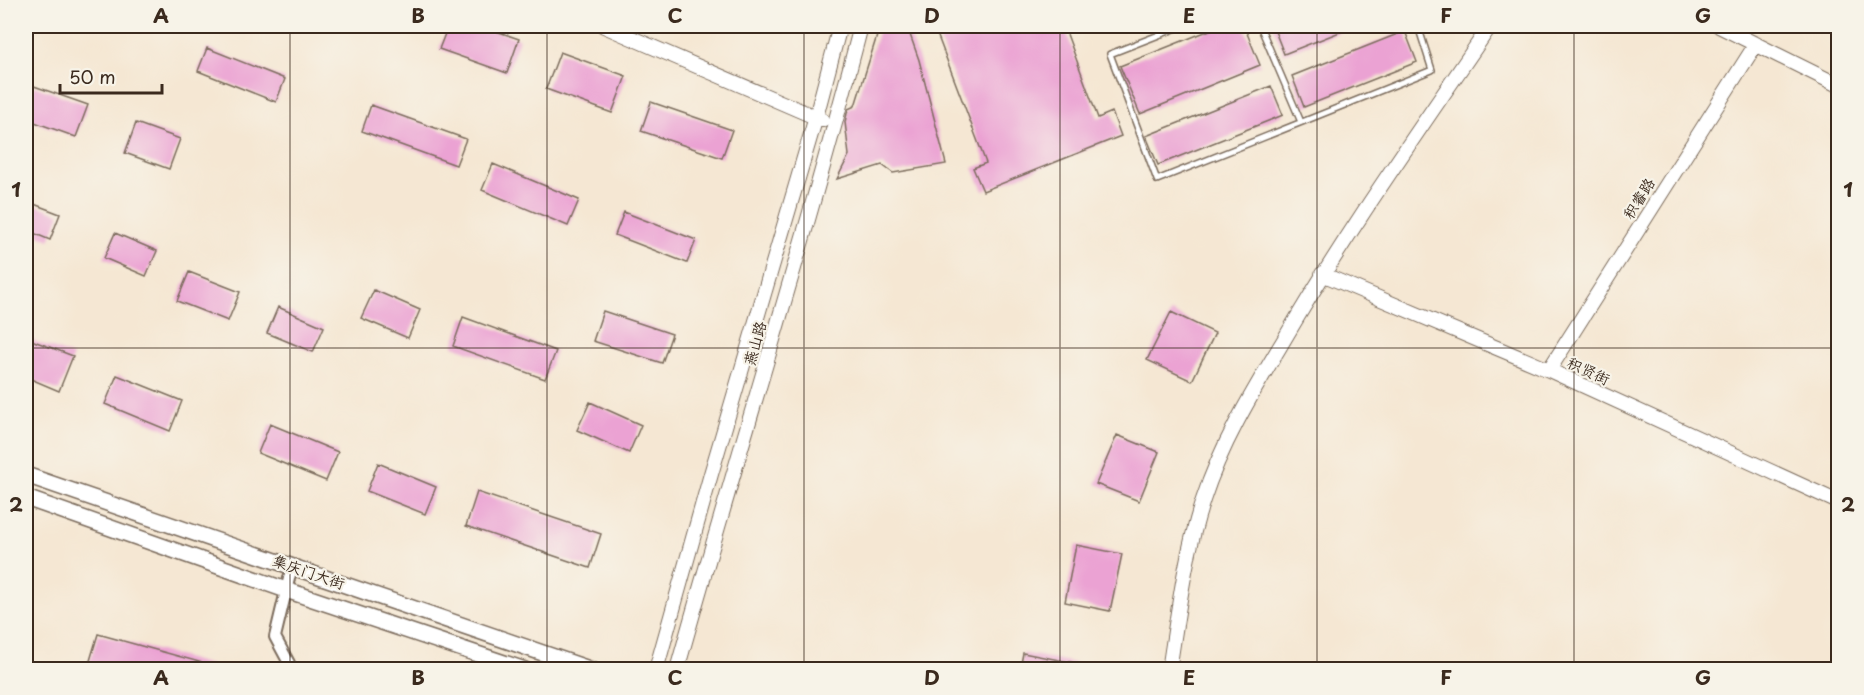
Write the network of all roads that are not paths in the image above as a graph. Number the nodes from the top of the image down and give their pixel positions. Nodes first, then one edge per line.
1 (604, 26) edge
2 (840, 26) edge
3 (861, 26) edge
4 (1182, 26) edge
5 (1260, 26) edge
6 (1418, 26) edge
7 (1490, 26) edge
8 (1719, 26) edge
9 (1756, 44) junction
10 (1839, 85) edge
11 (816, 117) junction
12 (1301, 122) junction
13 (835, 125) junction
14 (1322, 274) junction
15 (1549, 370) junction
16 (26, 475) edge
17 (26, 498) edge
18 (1839, 502) edge
19 (292, 566) junction
20 (286, 590) junction
21 (288, 669) edge
22 (525, 669) edge
23 (591, 669) edge
24 (656, 669) edge
25 (677, 669) edge
26 (1168, 669) edge

1 - 11 street
2 - 11 street, 燕山路
3 - 13 street, 燕山路
4 - 12 lane
5 - 12 lane
6 - 12 lane
7 - 14 street
8 - 9 street
9 - 10 street
9 - 15 street, 积睿路
11 - 13 street
11 - 24 street, 燕山路
13 - 25 street, 燕山路
14 - 15 street, 积贤街
14 - 26 street
15 - 18 street, 积贤街
16 - 19 main road, 集庆门大街
17 - 20 main road, 集庆门大街
19 - 20 street
19 - 23 main road, 集庆门大街
20 - 21 street
20 - 22 main road, 集庆门大街

